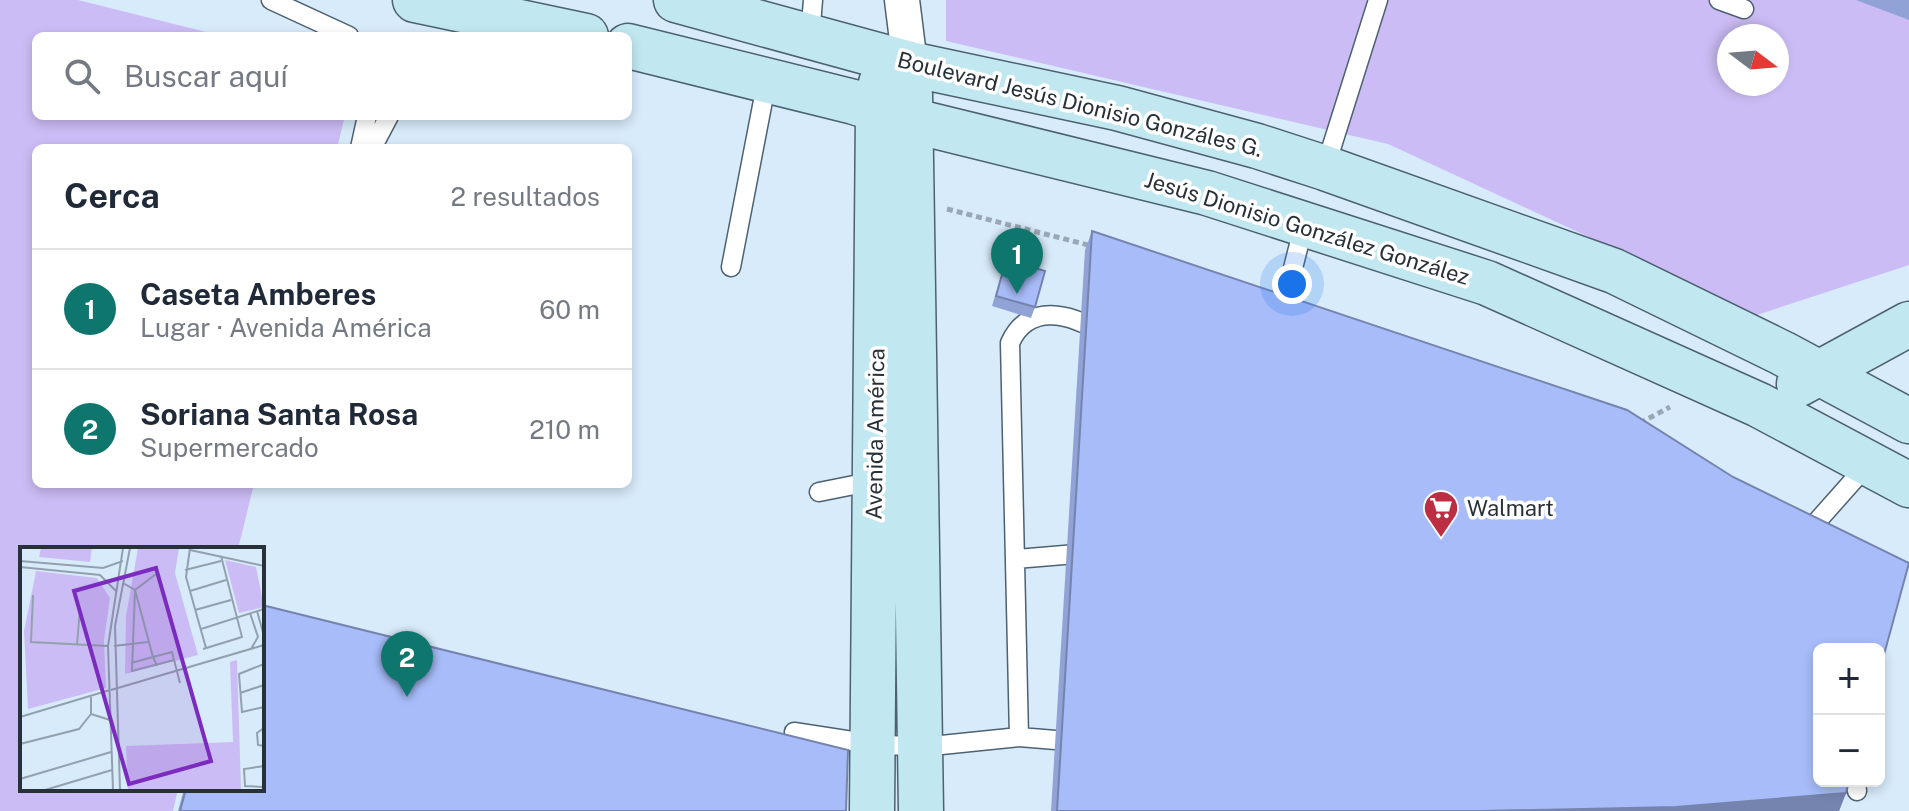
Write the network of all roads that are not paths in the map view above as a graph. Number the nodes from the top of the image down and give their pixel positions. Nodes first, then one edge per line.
1 (271, 0) edge
2 (415, 0) edge
3 (676, 0) edge
4 (1378, 0) edge
5 (1719, 0) edge
6 (902, 8) edge
7 (1744, 9) dead end
8 (811, 18) edge
9 (340, 32) edge
10 (568, 32) edge
11 (632, 47) edge
12 (897, 60) junction
13 (767, 80) junction
14 (894, 115) junction
15 (366, 120) edge
16 (387, 120) edge
17 (361, 144) edge
18 (374, 144) edge
19 (1325, 168) junction
20 (1304, 225) junction
21 (731, 267) dead end
22 (1909, 324) edge
23 (1106, 341) edge
24 (1273, 341) edge
25 (1819, 372) junction
26 (1759, 405) junction
27 (1909, 421) edge
28 (1868, 464) junction
29 (874, 481) junction
30 (1909, 485) edge
31 (819, 492) dead end
32 (1795, 541) edge
33 (1106, 551) edge
34 (1015, 559) junction
35 (794, 732) dead end
36 (1100, 733) edge
37 (1019, 737) junction
38 (872, 744) junction
39 (922, 747) junction
40 (872, 811) edge
41 (921, 811) edge

1 - 9 lane
2 - 10 main road
3 - 8 main road, Boulevard Jesús Dionisio Gonzáles G.
4 - 19 lane
5 - 7 lane
6 - 12 street
8 - 12 main road, Boulevard Jesús Dionisio Gonzáles G.
11 - 13 main road, Jesús Dionisio González González
12 - 14 main road, Avenida América
12 - 19 main road, Boulevard Jesús Dionisio Gonzáles G.
13 - 14 main road, Jesús Dionisio González González
13 - 21 lane
14 - 20 main road, Jesús Dionisio González González
14 - 29 main road, Avenida América
14 - 39 main road, Avenida América
15 - 17 lane
16 - 18 lane
19 - 25 main road, Boulevard Jesús Dionisio Gonzáles G.
20 - 24 lane
20 - 26 main road, Jesús Dionisio González González
22 - 25 main road
23 - 34 lane
25 - 26 main road
25 - 27 main road
26 - 28 main road, Jesús Dionisio González González
28 - 30 main road, Jesús Dionisio González González
28 - 32 lane
29 - 31 lane
29 - 38 main road, Avenida América
33 - 34 lane
34 - 37 lane
35 - 38 lane
36 - 37 lane
37 - 39 lane
38 - 39 lane
38 - 40 main road, Avenida América
39 - 41 main road, Avenida América

